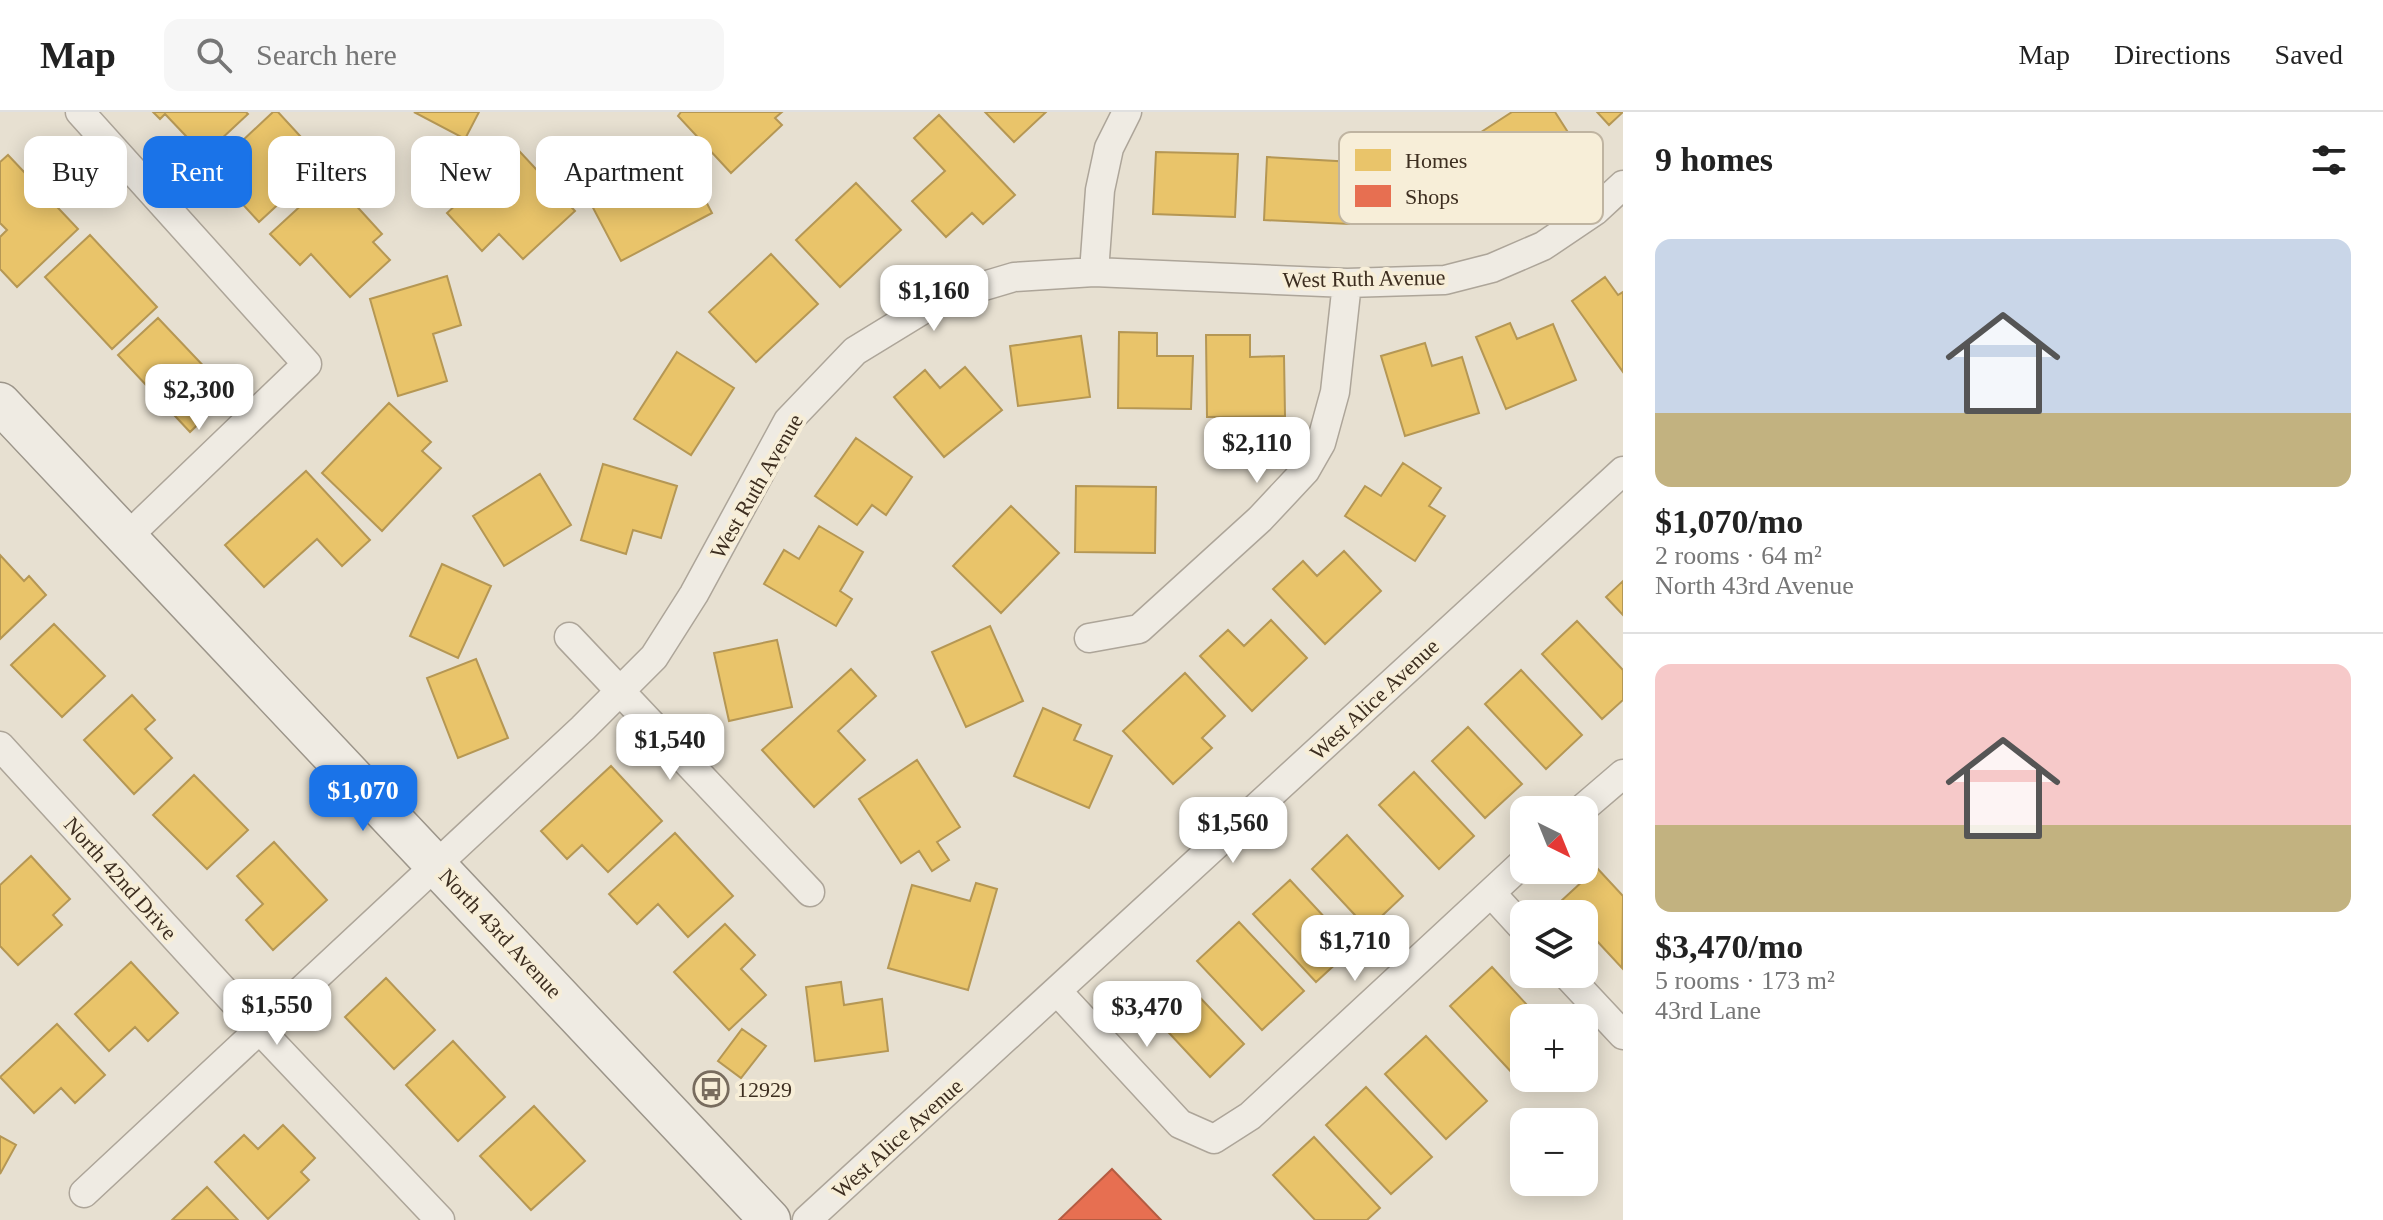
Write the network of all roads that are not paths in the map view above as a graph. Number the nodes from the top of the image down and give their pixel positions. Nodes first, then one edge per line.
1 (80, 112) edge
2 (1127, 112) edge
3 (1623, 185) edge
4 (1603, 204) edge
5 (1576, 224) edge
6 (1094, 272) junction
7 (1347, 283) junction
8 (0, 403) edge
9 (1623, 471) edge
10 (127, 537) junction
11 (569, 637) dead end
12 (1089, 638) dead end
13 (620, 691) junction
14 (6, 765) edge
15 (1623, 774) edge
16 (1597, 796) edge
17 (436, 864) junction
18 (1510, 875) edge
19 (810, 892) dead end
20 (1491, 893) junction
21 (1510, 914) edge
22 (1579, 988) edge
23 (1057, 991) junction
24 (259, 1029) junction
25 (1623, 1035) edge
26 (84, 1193) dead end
27 (440, 1220) edge
28 (770, 1220) edge
29 (807, 1220) edge

1 - 10 street
2 - 6 street
3 - 4 street, West Ruth Avenue
5 - 7 street, West Ruth Avenue
6 - 7 street, West Ruth Avenue
6 - 13 street, West Ruth Avenue
7 - 12 street
8 - 10 main road, North 43rd Avenue
9 - 23 street, West Alice Avenue
10 - 17 main road, North 43rd Avenue
11 - 13 street
13 - 17 street, West Ruth Avenue
13 - 19 street
14 - 24 street, North 42nd Drive
15 - 16 street
17 - 24 street, West Ruth Avenue
17 - 28 main road, North 43rd Avenue
18 - 20 street
20 - 21 street
20 - 23 street
22 - 25 street
23 - 29 street, West Alice Avenue
24 - 26 street, West Ruth Avenue
24 - 27 street, North 42nd Drive

